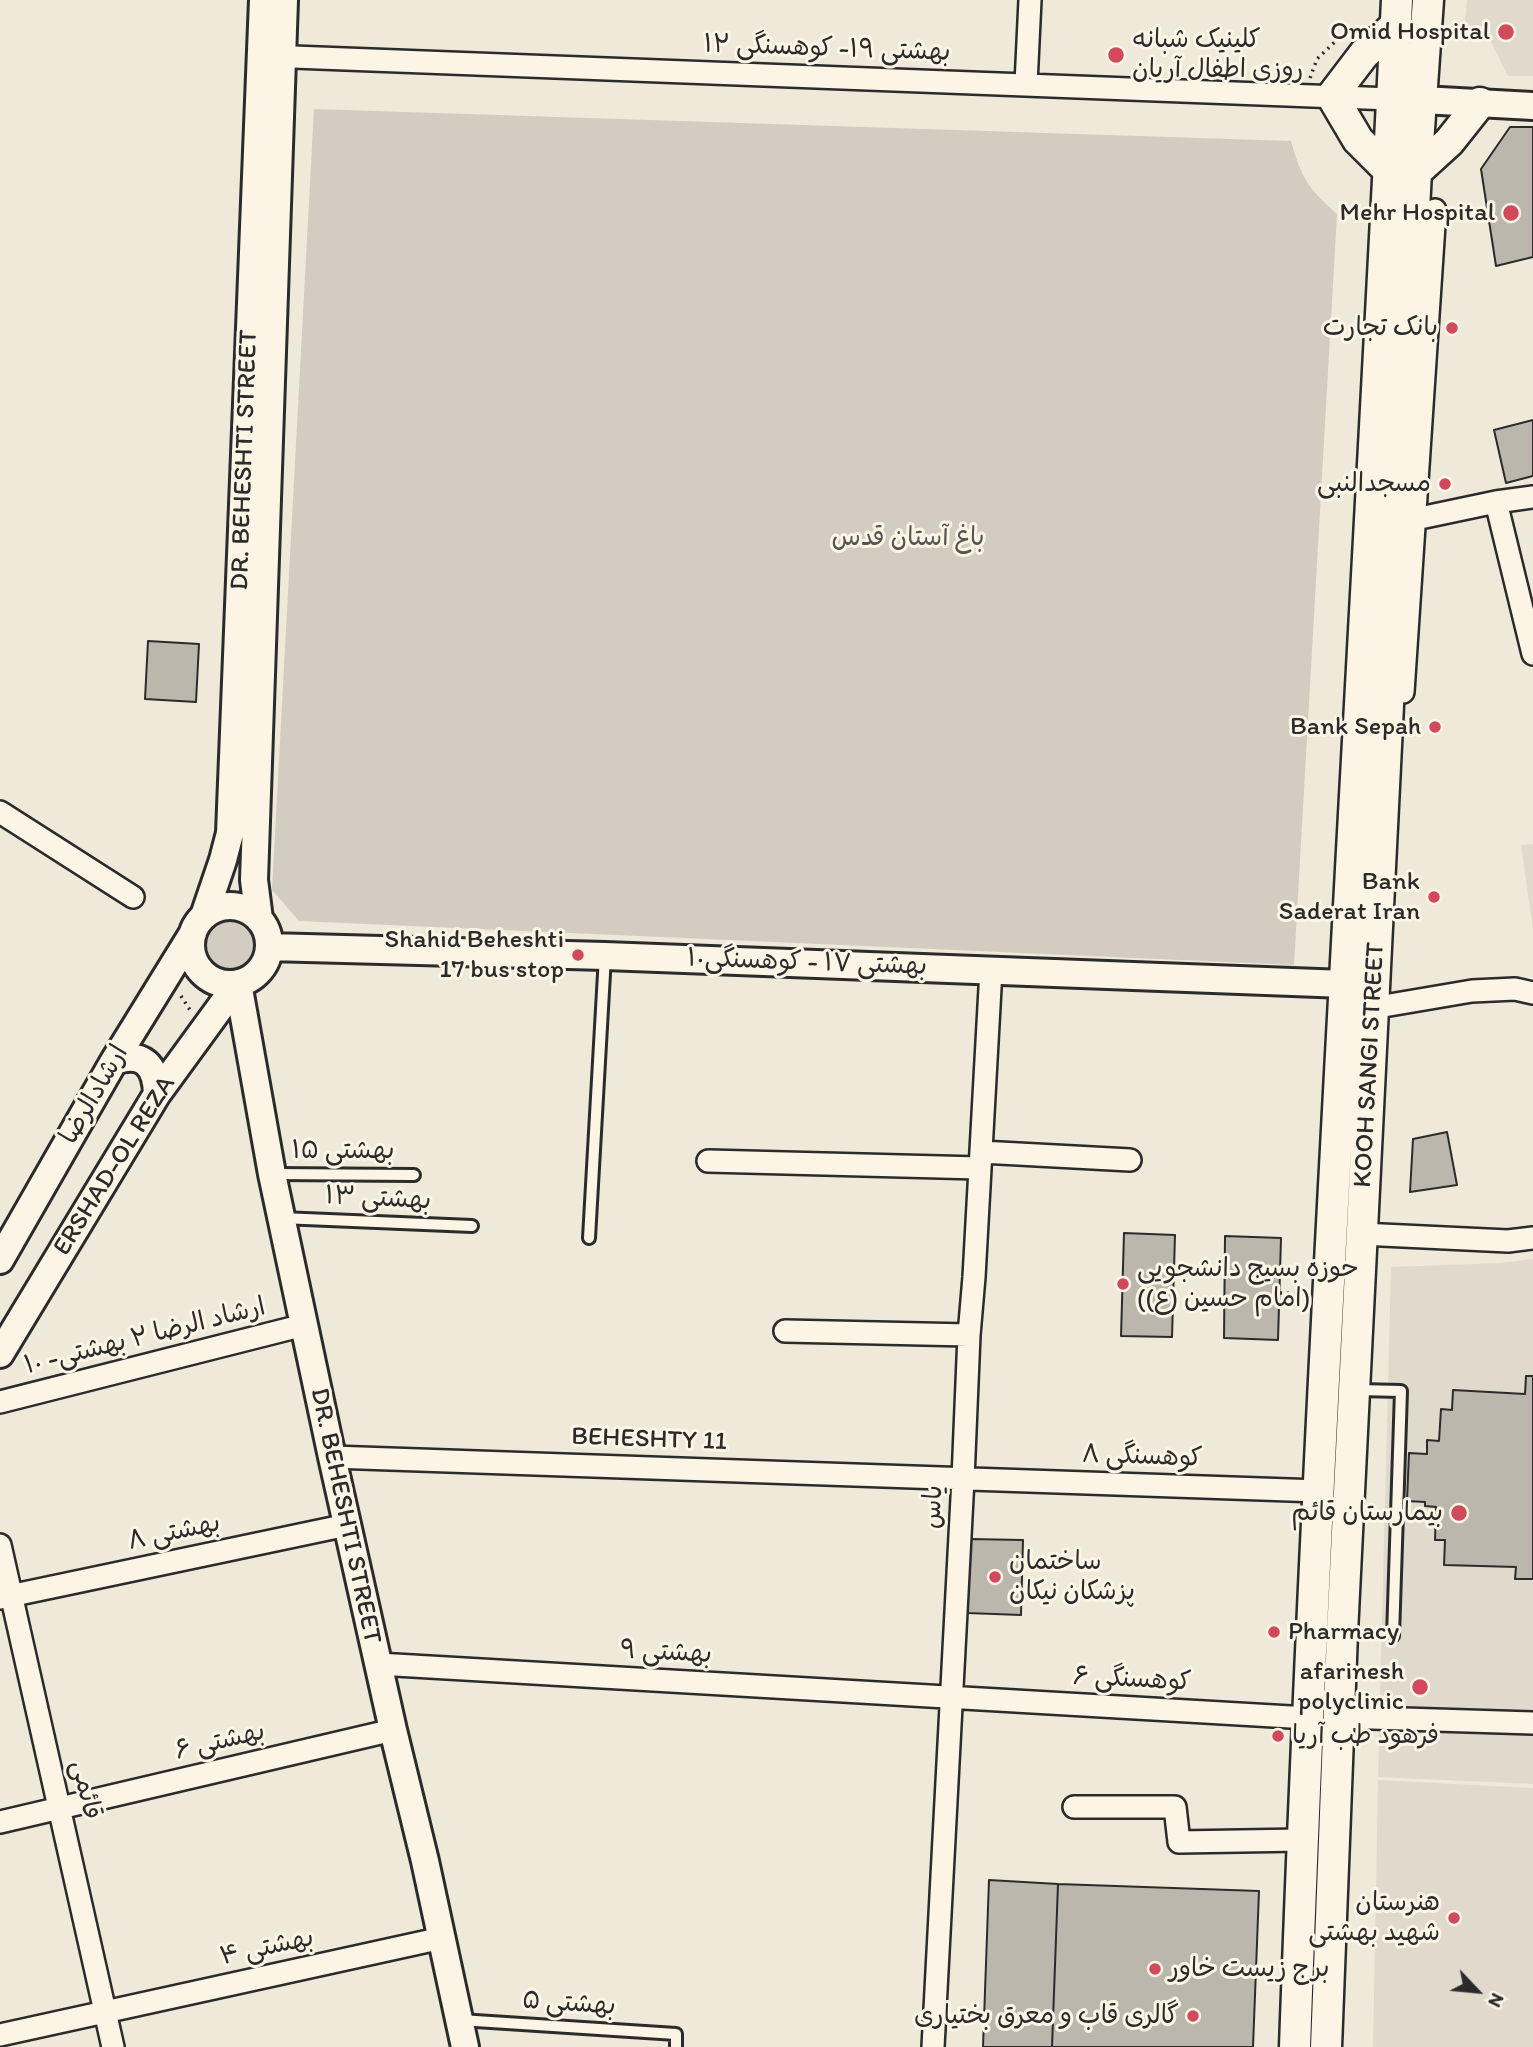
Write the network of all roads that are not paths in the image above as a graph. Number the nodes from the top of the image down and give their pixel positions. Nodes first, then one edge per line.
1 (263, 0) edge
2 (284, 0) edge
3 (1030, 0) edge
4 (1428, 0) edge
5 (1396, 13) edge
6 (271, 57) junction
7 (1026, 84) junction
8 (1332, 96) junction
9 (1391, 99) junction
10 (1422, 100) junction
11 (1480, 103) junction
12 (1533, 106) edge
13 (1402, 171) junction
14 (1435, 210) dead end
15 (1533, 497) edge
16 (1496, 502) junction
17 (1405, 521) junction
18 (1533, 654) edge
19 (0, 812) edge
20 (133, 897) dead end
21 (259, 919) junction
22 (199, 924) junction
23 (269, 947) junction
24 (605, 956) junction
25 (991, 971) junction
26 (238, 983) junction
27 (1345, 984) junction
28 (1533, 993) edge
29 (1378, 1007) junction
30 (114, 1061) junction
31 (157, 1094) junction
32 (980, 1160) junction
33 (1130, 1160) dead end
34 (708, 1161) dead end
35 (272, 1174) junction
36 (414, 1175) dead end
37 (282, 1217) junction
38 (472, 1226) dead end
39 (1361, 1234) junction
40 (589, 1238) dead end
41 (1533, 1238) edge
42 (0, 1259) edge
43 (304, 1325) junction
44 (785, 1331) dead end
45 (969, 1335) junction
46 (0, 1354) edge
47 (1353, 1390) junction
48 (0, 1402) edge
49 (332, 1457) junction
50 (964, 1479) junction
51 (1319, 1492) junction
52 (346, 1525) junction
53 (0, 1545) edge
54 (6, 1597) edge
55 (1393, 1636) dead end
56 (377, 1664) junction
57 (952, 1697) junction
58 (1339, 1717) junction
59 (1308, 1718) junction
60 (1533, 1723) edge
61 (393, 1730) junction
62 (1074, 1807) dead end
63 (61, 1808) junction
64 (0, 1822) edge
65 (1302, 1840) junction
66 (442, 1938) junction
67 (105, 2012) junction
68 (460, 2020) junction
69 (0, 2035) edge
70 (113, 2047) edge
71 (465, 2047) edge
72 (676, 2047) edge
73 (933, 2047) edge
74 (1295, 2047) edge
75 (1326, 2047) edge

1 - 6 street, DR. BEHESHTI STREET
2 - 6 street, DR. BEHESHTI STREET
3 - 7 street
4 - 10 main road, KOOH SANGI STREET
5 - 8 main road
5 - 9 main road, KOOH SANGI STREET
6 - 7 street, بهشتی ۱۹- کوهسنگی ۱۲
6 - 21 street, DR. BEHESHTI STREET
6 - 22 street, DR. BEHESHTI STREET
7 - 8 street, بهشتی ۱۹- کوهسنگی ۱۲
8 - 9 street, بهشتی ۱۹- کوهسنگی ۱۲
8 - 13 main road
9 - 10 main road
9 - 13 main road, KOOH SANGI STREET
10 - 11 street
10 - 13 main road, KOOH SANGI STREET
11 - 12 street
11 - 13 main road
13 - 17 main road, KOOH SANGI STREET
13 - 27 main road, KOOH SANGI STREET
14 - 17 street
15 - 16 street
16 - 17 street
16 - 18 street
17 - 29 main road, KOOH SANGI STREET
19 - 20 street
21 - 22 street
21 - 23 street
22 - 26 street
22 - 30 street, ارشادالرضا
23 - 24 street, بهشتی ۱۷ - کوهسنگی۱۰
23 - 26 street
24 - 25 street, بهشتی ۱۷ - کوهسنگی۱۰
24 - 40 lane
25 - 27 street, بهشتی ۱۷ - کوهسنگی۱۰
25 - 32 street, یاس
26 - 31 street, ERSHAD-OL REZA
26 - 35 street, DR. BEHESHTI STREET
27 - 51 main road, KOOH SANGI STREET
28 - 29 street
29 - 39 main road, KOOH SANGI STREET
30 - 31 street
30 - 42 street, ارشادالرضا
31 - 46 street, ERSHAD-OL REZA
32 - 33 street
32 - 34 street
32 - 45 street, یاس
35 - 36 lane, بهشتی ۱۵
35 - 37 street, DR. BEHESHTI STREET
37 - 38 lane, بهشتی ۱۳
37 - 43 street, DR. BEHESHTI STREET
39 - 41 street
39 - 47 main road, KOOH SANGI STREET
43 - 48 street, ارشاد الرضا ۲ بهشتی- ۱۰
43 - 49 street, DR. BEHESHTI STREET
44 - 45 street
45 - 50 street, یاس
47 - 55 lane
47 - 58 main road, KOOH SANGI STREET
49 - 50 street, BEHESHTY 11
49 - 52 street, DR. BEHESHTI STREET
50 - 51 street, کوهسنگی ۸
50 - 57 street, یاس
51 - 59 main road, KOOH SANGI STREET
52 - 54 street, بهشتی ۸
52 - 56 street, DR. BEHESHTI STREET
53 - 54 street, قائمی
54 - 63 street, قائمی
56 - 57 street, بهشتی ۹
56 - 61 street, DR. BEHESHTI STREET
57 - 59 street, کوهسنگی ۶
57 - 73 street, یاس
58 - 60 street
58 - 75 main road, KOOH SANGI STREET
59 - 65 main road, KOOH SANGI STREET
61 - 63 street, بهشتی ۶
61 - 66 street, DR. BEHESHTI STREET
62 - 65 street
63 - 64 street, بهشتی ۶
63 - 67 street, قائمی
65 - 74 main road, KOOH SANGI STREET
66 - 67 street, بهشتی ۴
66 - 68 street, DR. BEHESHTI STREET
67 - 69 street, بهشتی ۴
67 - 70 street, قائمی
68 - 71 street, DR. BEHESHTI STREET
68 - 72 lane, بهشتی ۵

